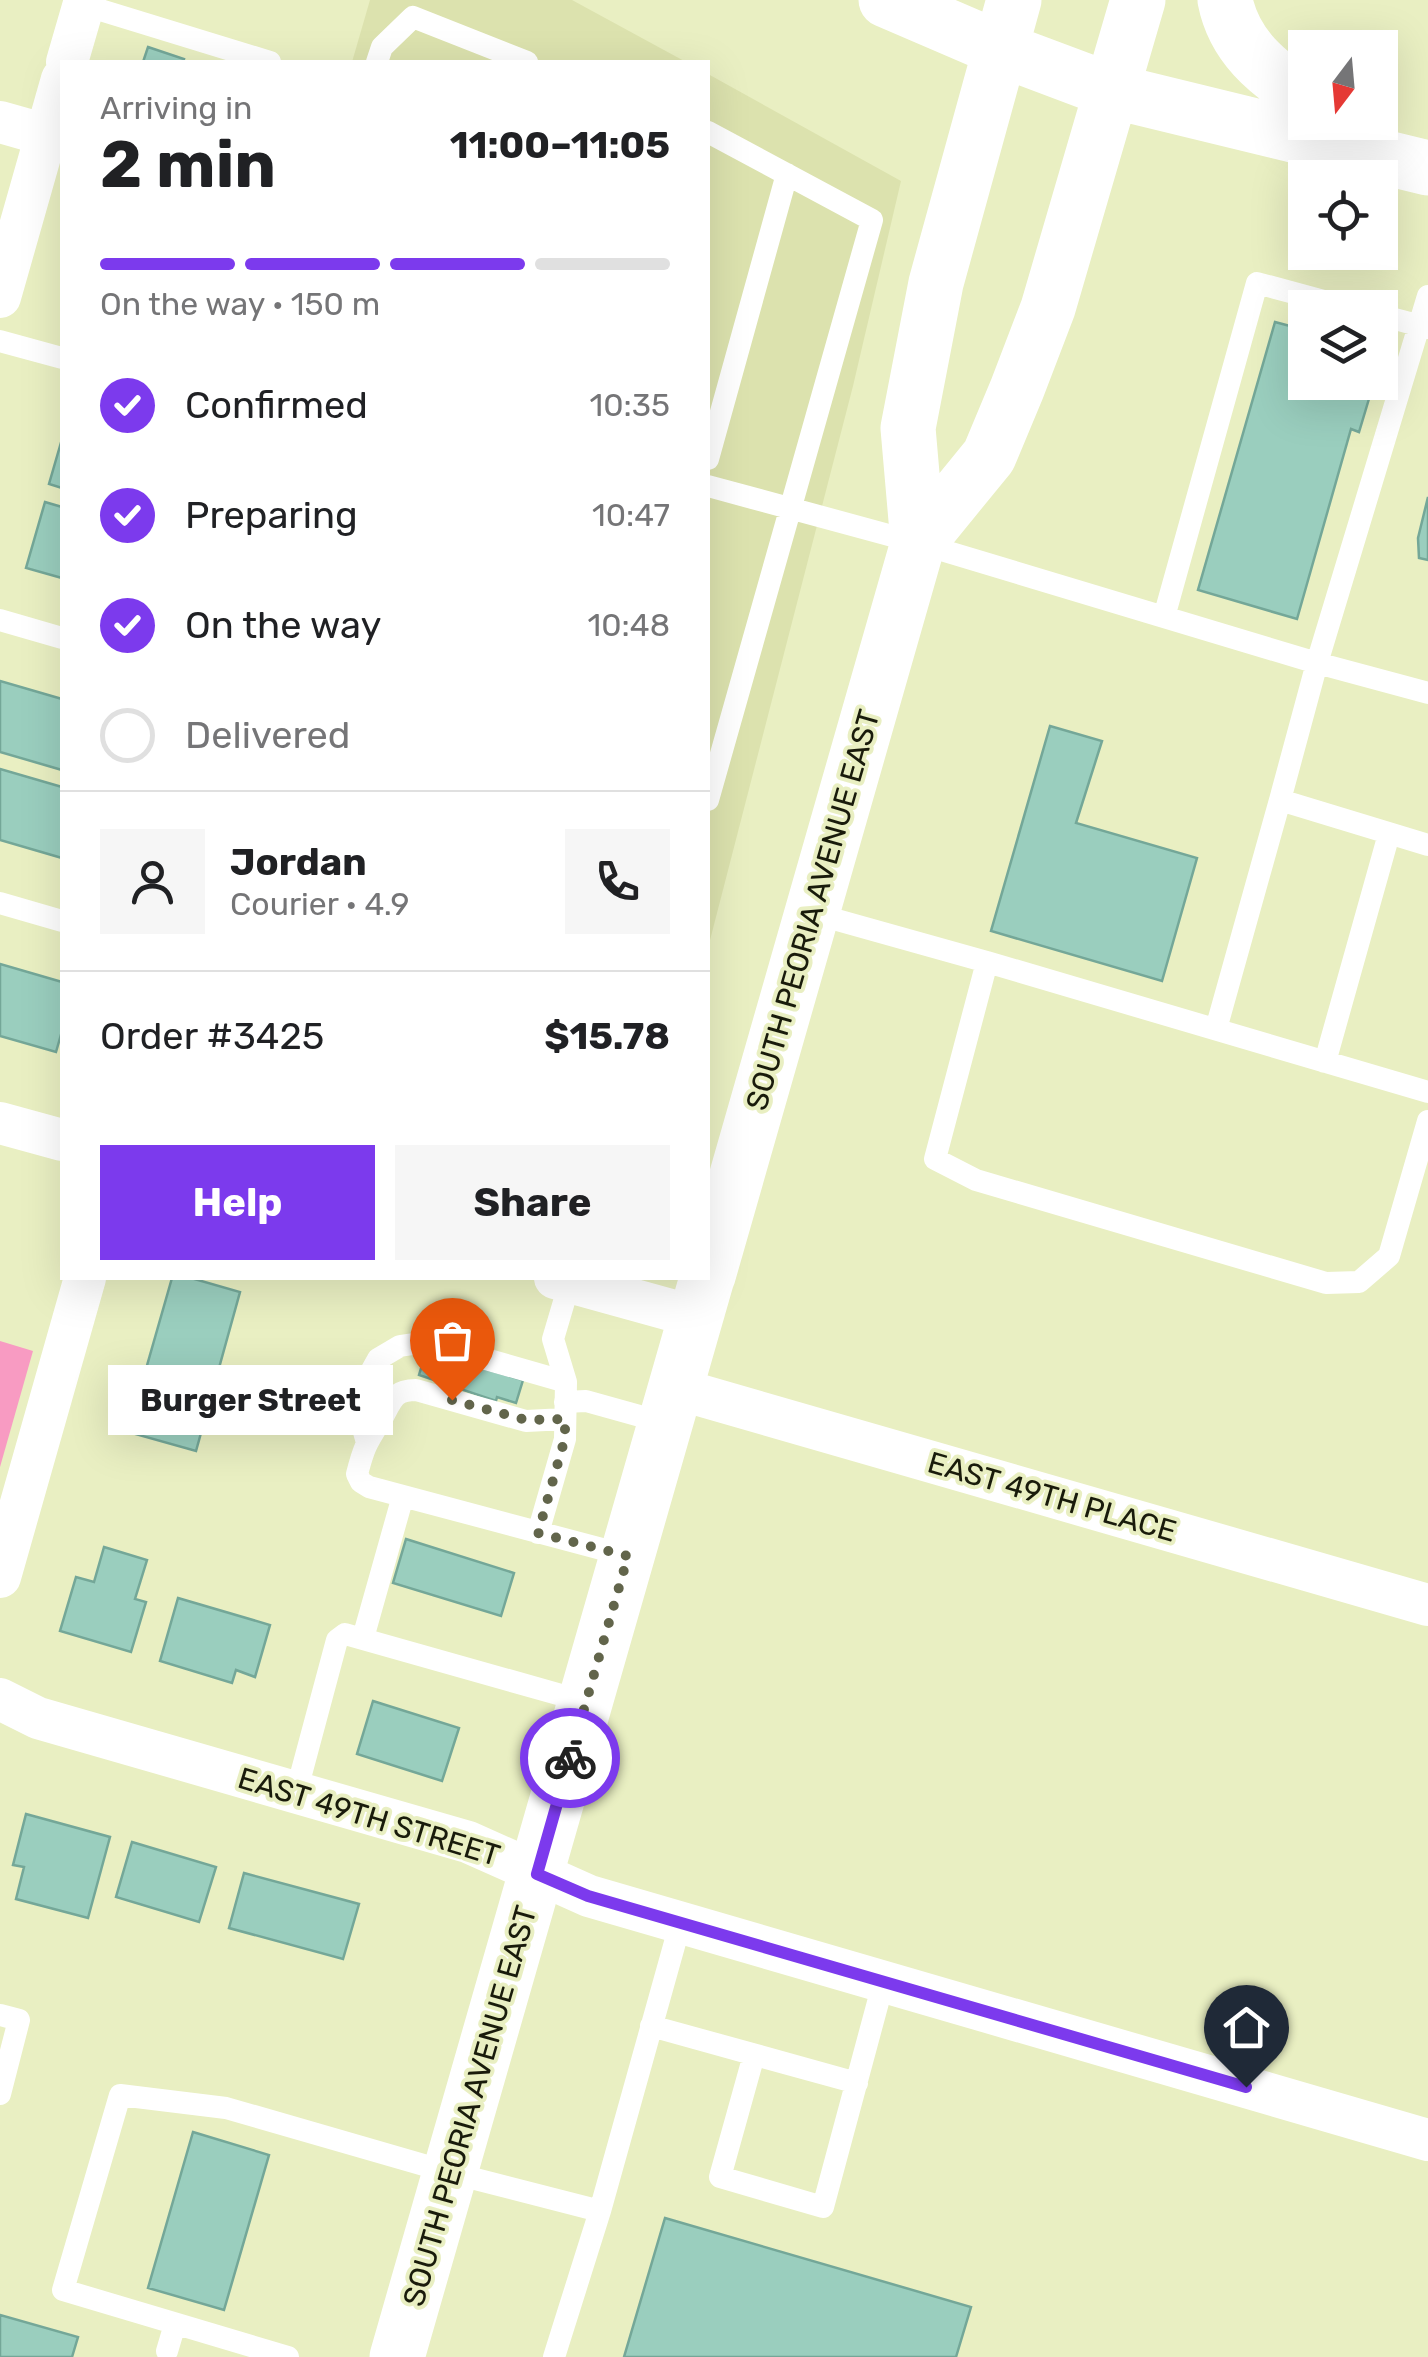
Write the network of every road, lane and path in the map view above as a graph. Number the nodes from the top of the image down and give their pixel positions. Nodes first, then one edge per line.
1 (886, 0) edge
2 (1138, 0) edge
3 (1225, 0) edge
4 (84, 3) edge
5 (1006, 24) edge
6 (68, 60) edge
7 (264, 60) edge
8 (378, 60) edge
9 (522, 60) edge
10 (1288, 85) edge
11 (60, 86) edge
12 (1112, 91) junction
13 (0, 122) edge
14 (710, 133) edge
15 (46, 135) junction
16 (1378, 140) edge
17 (1422, 166) edge
18 (787, 174) junction
19 (1288, 292) edge
20 (1428, 296) edge
21 (0, 297) edge
22 (1398, 320) edge
23 (1423, 326) edge
24 (0, 341) edge
25 (60, 357) edge
26 (710, 452) edge
27 (710, 487) edge
28 (790, 510) junction
29 (918, 544) junction
30 (1164, 617) junction
31 (0, 620) edge
32 (60, 637) edge
33 (1317, 662) junction
34 (1428, 694) edge
35 (710, 793) edge
36 (1280, 800) junction
37 (1390, 834) junction
38 (1428, 845) edge
39 (0, 903) edge
40 (812, 913) junction
41 (60, 920) edge
42 (987, 962) junction
43 (1216, 1029) junction
44 (1325, 1062) junction
45 (1428, 1092) edge
46 (1428, 1121) edge
47 (0, 1123) edge
48 (60, 1139) edge
49 (710, 1269) edge
50 (84, 1280) edge
51 (566, 1280) edge
52 (579, 1280) edge
53 (704, 1290) edge
54 (565, 1401) junction
55 (670, 1406) junction
56 (366, 1439) junction
57 (402, 1496) junction
58 (538, 1533) junction
59 (628, 1556) junction
60 (0, 1578) edge
61 (1428, 1605) edge
62 (363, 1638) junction
63 (0, 1699) edge
64 (586, 1702) junction
65 (296, 1792) junction
66 (537, 1874) junction
67 (680, 1922) junction
68 (884, 1980) junction
69 (0, 2015) edge
70 (651, 2026) junction
71 (754, 2054) junction
72 (856, 2083) junction
73 (0, 2094) edge
74 (1428, 2140) edge
75 (448, 2172) junction
76 (600, 2211) junction
77 (174, 2324) junction
78 (174, 2355) edge
79 (278, 2356) edge
80 (397, 2357) edge
81 (554, 2357) edge

1 - 5 main road
2 - 12 main road, SOUTH PEORIA AVENUE EAST
3 - 10 main road
4 - 6 street
4 - 7 lane
5 - 12 main road
5 - 29 main road, SOUTH PEORIA AVENUE EAST
8 - 9 lane
11 - 15 street
12 - 17 main road
12 - 29 main road, SOUTH PEORIA AVENUE EAST
13 - 15 street
14 - 18 lane
15 - 21 street
16 - 17 main road
18 - 26 lane
18 - 28 lane
19 - 30 lane
20 - 23 lane
22 - 23 lane
23 - 33 lane
24 - 25 lane
27 - 28 lane
28 - 29 lane
28 - 35 lane
29 - 30 lane
29 - 40 main road, SOUTH PEORIA AVENUE EAST
30 - 33 lane
31 - 32 lane
33 - 34 lane
33 - 36 lane
36 - 37 lane
36 - 43 lane
37 - 38 lane
37 - 44 lane
39 - 41 lane
40 - 42 lane
40 - 49 main road, SOUTH PEORIA AVENUE EAST
42 - 43 lane
42 - 46 lane
43 - 44 lane
44 - 45 lane
47 - 48 street
50 - 60 street
51 - 54 lane
52 - 53 street
53 - 55 main road, SOUTH PEORIA AVENUE EAST
54 - 55 lane
54 - 56 lane
54 - 56 lane
54 - 58 lane
55 - 59 main road, SOUTH PEORIA AVENUE EAST
55 - 61 street, EAST 49TH PLACE
56 - 57 lane
57 - 58 lane
57 - 62 lane
58 - 59 lane
59 - 64 main road, SOUTH PEORIA AVENUE EAST
62 - 64 lane
62 - 65 lane
63 - 65 street, EAST 49TH STREET
64 - 66 main road, SOUTH PEORIA AVENUE EAST
65 - 66 street, EAST 49TH STREET
66 - 67 street, EAST 49TH STREET
66 - 75 main road, SOUTH PEORIA AVENUE EAST
67 - 68 street, EAST 49TH STREET
67 - 70 lane
68 - 72 lane
68 - 74 street, EAST 49TH STREET
69 - 73 lane
70 - 71 lane
70 - 76 lane
71 - 72 lane
71 - 72 lane
75 - 76 lane
75 - 77 lane
75 - 80 main road, SOUTH PEORIA AVENUE EAST
76 - 81 lane
77 - 78 lane
77 - 79 lane

